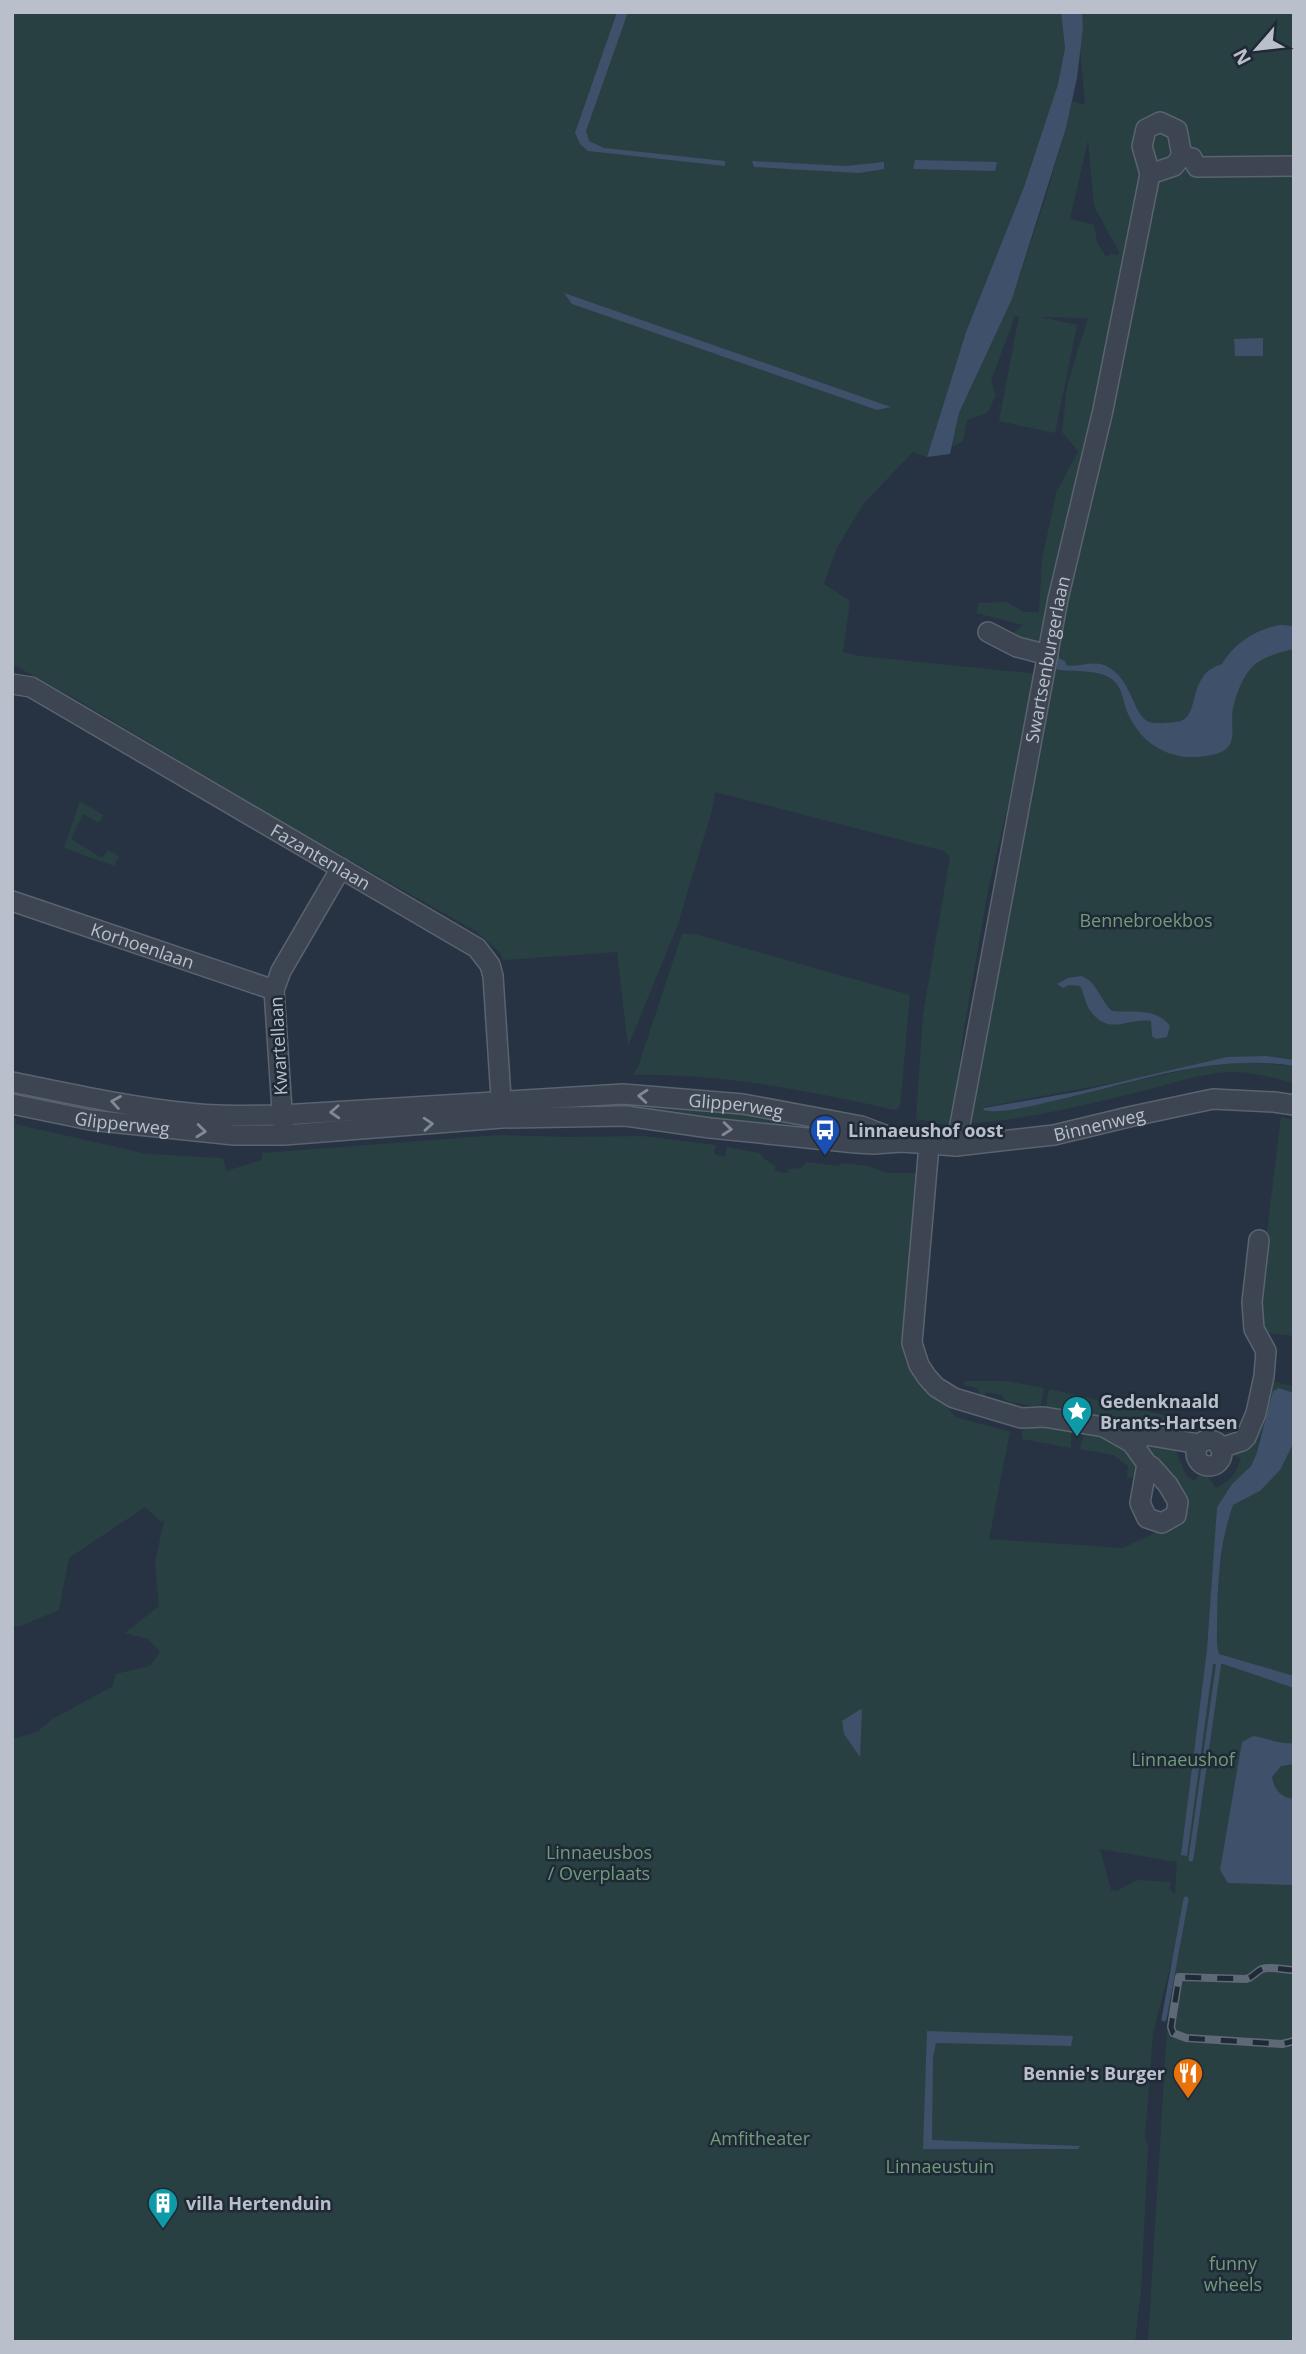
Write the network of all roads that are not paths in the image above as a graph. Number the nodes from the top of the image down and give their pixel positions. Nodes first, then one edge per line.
1 (1182, 156) junction
2 (1294, 166) edge
3 (1150, 174) junction
4 (988, 632) dead end
5 (1048, 655) junction
6 (12, 684) edge
7 (341, 868) junction
8 (12, 901) edge
9 (274, 990) junction
10 (12, 1082) edge
11 (12, 1104) edge
12 (1294, 1105) edge
13 (502, 1109) junction
14 (282, 1115) junction
15 (234, 1125) junction
16 (284, 1135) junction
17 (902, 1142) joint
18 (929, 1145) junction
19 (957, 1146) junction
20 (1259, 1240) dead end
21 (1132, 1443) junction
22 (1147, 1464) dead end

1 - 2 street
1 - 3 street
1 - 3 street, Swartsenburgerlaan
3 - 5 street, Swartsenburgerlaan
4 - 5 street
5 - 19 street, Swartsenburgerlaan
6 - 7 street, Fazantenlaan
7 - 9 street, Kwartellaan
7 - 13 street, Fazantenlaan
8 - 9 street, Korhoenlaan
9 - 14 street, Kwartellaan
15 -> 10 street, Glipperweg
11 -> 15 street, Glipperweg
12 - 19 street, Binnenweg
13 -> 14 street, Glipperweg
16 -> 13 street, Glipperweg
13 - 17 street, Glipperweg
14 - 15 street, Glipperweg
14 - 16 street
15 - 16 street, Glipperweg
17 - 18 street, Binnenweg
18 - 19 street, Binnenweg
18 - 21 street
20 - 21 street
21 - 22 street

